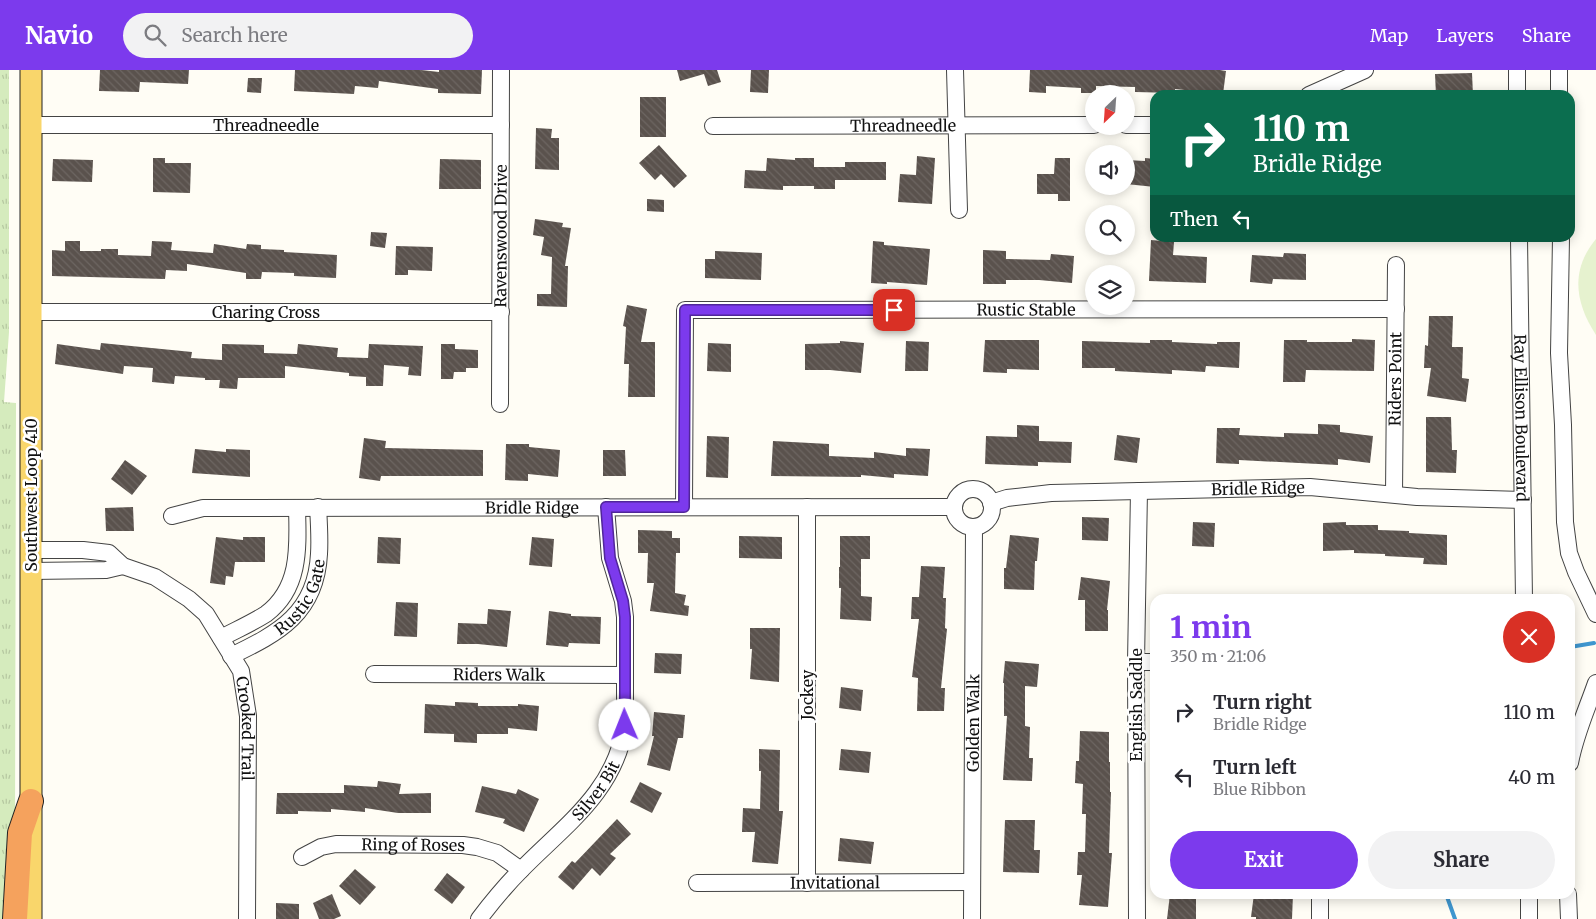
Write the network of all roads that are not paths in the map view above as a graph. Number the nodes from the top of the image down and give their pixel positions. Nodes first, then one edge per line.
1 (31, 70) edge
2 (501, 70) edge
3 (955, 70) edge
4 (1365, 70) edge
5 (1517, 70) edge
6 (1558, 70) edge
7 (1319, 90) edge
8 (1517, 90) edge
9 (1559, 90) edge
10 (31, 125) junction
11 (501, 125) junction
12 (1085, 125) edge
13 (1135, 125) edge
14 (1150, 125) edge
15 (713, 126) dead end
16 (955, 126) junction
17 (958, 210) dead end
18 (1519, 242) edge
19 (1561, 242) edge
20 (1396, 265) dead end
21 (1396, 309) junction
22 (31, 312) junction
23 (501, 312) junction
24 (500, 404) dead end
25 (1139, 491) junction
26 (1394, 494) junction
27 (1523, 500) junction
28 (991, 503) junction
29 (318, 507) junction
30 (606, 507) junction
31 (684, 507) junction
32 (807, 507) junction
33 (954, 507) junction
34 (297, 508) junction
35 (172, 516) dead end
36 (974, 527) junction
37 (31, 560) junction
38 (1524, 594) edge
39 (1596, 614) edge
40 (221, 638) junction
41 (231, 656) junction
42 (1136, 662) junction
43 (1150, 662) edge
44 (374, 674) dead end
45 (624, 675) junction
46 (1596, 683) edge
47 (1575, 742) edge
48 (31, 800) junction
49 (302, 856) dead end
50 (520, 870) junction
51 (972, 882) junction
52 (697, 883) dead end
53 (807, 883) junction
54 (1320, 899) edge
55 (1528, 899) edge
56 (1568, 899) edge
57 (15, 919) edge
58 (30, 919) edge
59 (247, 919) edge
60 (479, 919) edge
61 (972, 919) edge
62 (1137, 919) edge
63 (1320, 919) edge
64 (1529, 919) edge
65 (1569, 919) edge

1 - 10 main road, Southwest Loop 410
2 - 11 street, Ravenswood Drive
3 - 16 street
4 - 7 street
5 - 8 street
6 - 9 street
10 - 11 street, Threadneedle
10 - 22 main road, Southwest Loop 410
11 - 23 street, Ravenswood Drive
12 - 16 street, Threadneedle
13 - 14 street
15 - 16 street, Threadneedle
16 - 17 street
18 - 27 street, Ray Ellison Boulevard
19 - 39 street
20 - 21 street, Riders Point
21 - 26 street, Riders Point
21 - 31 street, Rustic Stable
22 - 23 street, Charing Cross
22 - 37 main road, Southwest Loop 410
23 - 24 street, Ravenswood Drive
25 - 26 street, Bridle Ridge
25 - 28 street, Bridle Ridge
25 - 42 street, English Saddle
26 - 27 street, Bridle Ridge
27 - 38 street, Ray Ellison Boulevard
28 - 33 street
28 - 36 street
29 - 30 street, Bridle Ridge
29 - 34 street, Bridle Ridge
29 - 41 street, Rustic Gate
30 - 31 street, Bridle Ridge
30 - 45 street, Silver Bit
31 - 32 street, Bridle Ridge
32 - 33 street, Bridle Ridge
32 - 53 street, Jockey
33 - 36 street
34 - 35 street, Bridle Ridge
34 - 40 street, Rustic Gate
36 - 51 street, Golden Walk
37 - 40 street, Crooked Trail
37 - 48 main road, Southwest Loop 410
40 - 41 street, Crooked Trail
41 - 59 street, Crooked Trail
42 - 43 street
42 - 62 street, English Saddle
44 - 45 street, Riders Walk
45 - 50 street, Silver Bit
46 - 47 street
48 - 57 highway
48 - 58 main road, Southwest Loop 410
49 - 50 street, Ring of Roses
50 - 60 street, Silver Bit
51 - 53 street, Invitational
51 - 61 street, Golden Walk
52 - 53 street, Invitational
54 - 63 street
55 - 64 street
56 - 65 street

